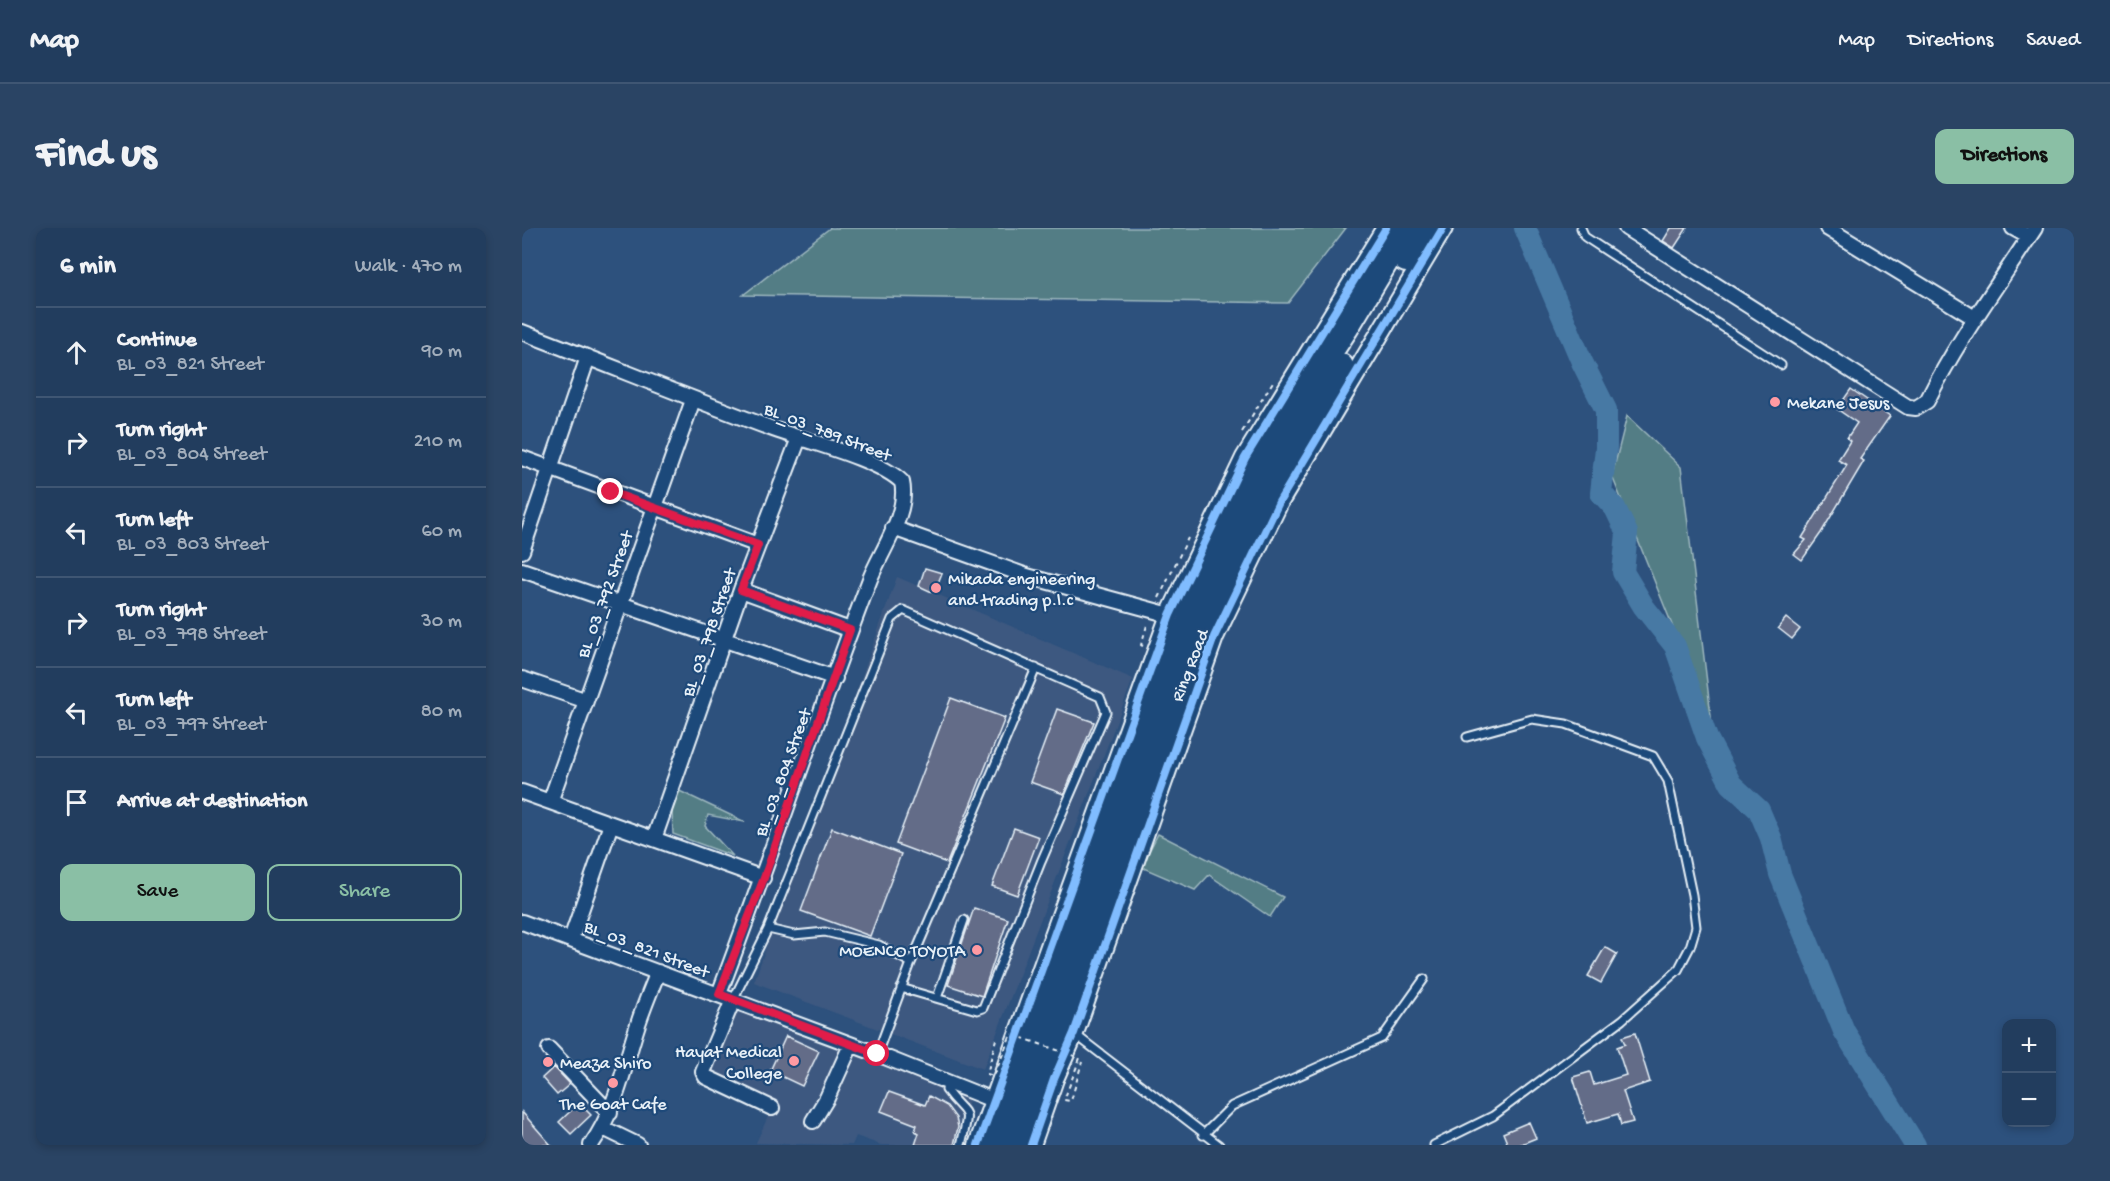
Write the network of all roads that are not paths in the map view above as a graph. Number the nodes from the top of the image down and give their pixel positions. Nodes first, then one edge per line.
1 (1386, 228) edge
2 (1406, 228) edge
3 (1425, 228) edge
4 (1443, 228) edge
5 (1581, 228) edge
6 (1626, 228) edge
7 (1827, 228) edge
8 (2013, 228) edge
9 (2032, 232) edge
10 (1973, 317) junction
11 (522, 332) edge
12 (588, 357) junction
13 (1781, 365) dead end
14 (693, 399) junction
15 (799, 438) junction
16 (522, 458) edge
17 (551, 469) junction
18 (654, 508) junction
19 (892, 528) junction
20 (758, 545) junction
21 (522, 551) edge
22 (522, 570) edge
23 (741, 590) junction
24 (620, 604) junction
25 (1170, 615) junction
26 (850, 630) junction
27 (723, 640) junction
28 (1036, 668) junction
29 (835, 678) junction
30 (522, 679) edge
31 (584, 700) junction
32 (1467, 737) dead end
33 (522, 792) edge
34 (550, 802) junction
35 (611, 824) junction
36 (654, 838) junction
37 (764, 878) junction
38 (964, 920) dead end
39 (522, 922) edge
40 (768, 929) junction
41 (571, 939) junction
42 (911, 963) junction
43 (658, 972) junction
44 (1424, 979) dead end
45 (901, 988) junction
46 (719, 994) junction
47 (937, 998) junction
48 (733, 1000) junction
49 (1074, 1033) junction
50 (851, 1045) junction
51 (549, 1049) dead end
52 (877, 1054) junction
53 (947, 1082) junction
54 (995, 1101) junction
55 (772, 1108) dead end
56 (610, 1113) junction
57 (813, 1121) dead end
58 (603, 1128) junction
59 (1203, 1135) junction
60 (591, 1145) edge
61 (638, 1145) edge
62 (961, 1145) edge
63 (978, 1145) edge
64 (997, 1145) edge
65 (1015, 1145) edge
66 (1031, 1145) edge
67 (1219, 1145) edge
68 (1434, 1145) edge

1 - 25 street, Ring Road
2 - 64 highway, Ring Road
3 - 65 highway, Ring Road
4 - 49 street, Ring Road
5 - 13 lane
6 - 10 street
7 - 10 street
8 - 9 street
9 - 10 street
11 - 12 street, BL_03_789 Street
12 - 14 street, BL_03_789 Street
12 - 17 street
14 - 15 street, BL_03_789 Street
14 - 18 street, BL_03_792 Street
15 - 19 street, BL_03_789 Street
15 - 20 street, BL_03_798 Street
16 - 17 street
17 - 18 street
17 - 21 street
18 - 20 street
18 - 24 street, BL_03_792 Street
19 - 25 street
19 - 26 street, BL_03_804 Street
20 - 23 street, BL_03_798 Street
22 - 24 street
23 - 26 street
23 - 27 street, BL_03_798 Street
24 - 27 street
24 - 31 street, BL_03_792 Street
25 - 54 street, Ring Road
26 - 29 street, BL_03_804 Street
27 - 29 street
27 - 36 street, BL_03_798 Street
28 - 40 lane
28 - 42 lane
28 - 47 lane
29 - 37 street, BL_03_804 Street
30 - 31 street
31 - 34 street, BL_03_792 Street
32 - 68 lane
33 - 34 street
34 - 35 street
35 - 36 street
35 - 41 street
36 - 37 street
37 - 46 street, BL_03_804 Street
38 - 47 lane
39 - 41 street, BL_03_821 Street
40 - 42 lane
40 - 48 lane
41 - 43 street, BL_03_821 Street
42 - 45 lane
43 - 46 street, BL_03_821 Street
43 - 56 street
44 - 59 lane
45 - 47 lane
45 - 52 lane
46 - 48 street, BL_03_821 Street
48 - 50 street, BL_03_821 Street
48 - 55 street
49 - 59 lane
49 - 66 street, Ring Road
50 - 52 street, BL_03_821 Street
50 - 57 street
51 - 56 street
52 - 53 street, BL_03_821 Street
53 - 54 street, BL_03_821 Street
53 - 62 lane
54 - 63 street, Ring Road
56 - 58 street
58 - 60 street
58 - 61 street
59 - 67 lane

